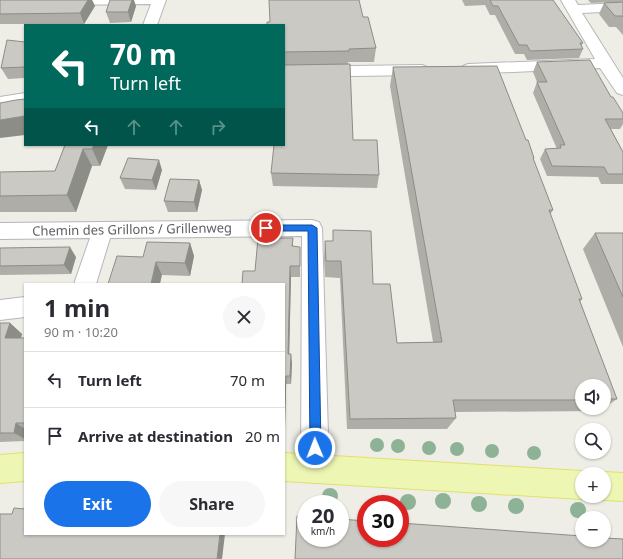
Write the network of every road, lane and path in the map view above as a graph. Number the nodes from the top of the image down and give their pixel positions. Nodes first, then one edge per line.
1 (159, 0) edge
2 (56, 1) edge
3 (571, 4) edge
4 (623, 7) edge
5 (150, 24) edge
6 (605, 63) junction
7 (456, 69) edge
8 (435, 70) edge
9 (285, 72) edge
10 (623, 90) edge
11 (24, 98) edge
12 (0, 102) edge
13 (103, 229) junction
14 (0, 231) edge
15 (86, 283) edge
16 (24, 307) edge
17 (0, 310) edge
18 (24, 467) edge
19 (285, 467) edge
20 (0, 469) edge
21 (315, 469) junction
22 (575, 485) edge
23 (611, 487) edge
24 (623, 488) edge

1 - 2 street
1 - 5 street
3 - 4 street
3 - 6 street
6 - 7 street
6 - 10 street
8 - 9 street
11 - 12 street
13 - 14 street, Chemin des Grillons / Grillenweg
13 - 15 street
13 - 21 street, Chemin des Grillons / Grillenweg
16 - 17 street
18 - 20 main road
19 - 21 main road
21 - 22 main road
23 - 24 main road

